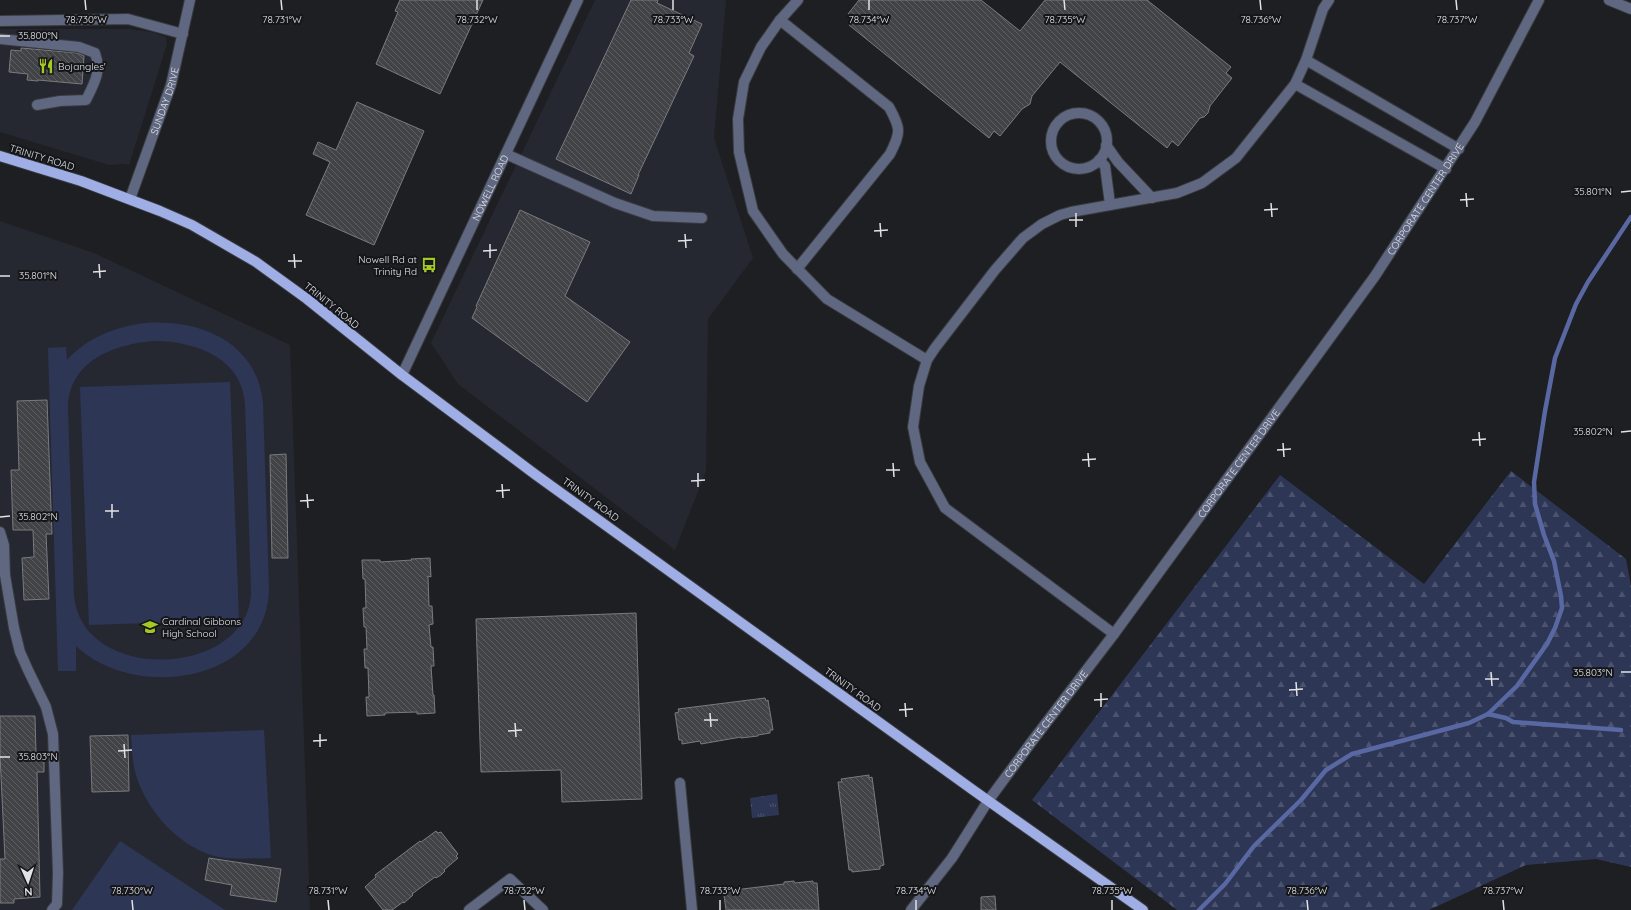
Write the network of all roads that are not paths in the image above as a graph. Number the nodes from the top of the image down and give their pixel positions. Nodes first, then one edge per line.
1 (190, 0) edge
2 (578, 0) edge
3 (798, 0) edge
4 (1329, 0) edge
5 (1539, 0) edge
6 (1609, 0) edge
7 (1631, 9) edge
8 (780, 20) junction
9 (0, 21) edge
10 (183, 34) junction
11 (0, 39) edge
12 (1306, 60) junction
13 (1295, 84) junction
14 (37, 105) dead end
15 (1106, 145) junction
16 (1459, 149) junction
17 (506, 154) junction
18 (0, 156) edge
19 (1099, 160) junction
20 (1446, 169) junction
21 (1152, 198) junction
22 (130, 199) junction
23 (1110, 204) junction
24 (702, 218) dead end
25 (797, 269) junction
26 (927, 360) junction
27 (402, 375) junction
28 (0, 532) edge
29 (1114, 634) junction
30 (680, 783) dead end
31 (988, 801) junction
32 (52, 910) edge
33 (469, 910) edge
34 (543, 910) edge
35 (692, 910) edge
36 (911, 910) edge
37 (1143, 910) edge

1 - 10 street, SUNDAY DRIVE
2 - 17 street, NOWELL ROAD
3 - 8 street
4 - 12 street
5 - 16 street, CORPORATE CENTER DRIVE
6 - 7 street
8 - 25 street
8 - 25 street
9 - 10 street
10 - 22 street, SUNDAY DRIVE
11 - 14 street
12 - 13 street
12 - 16 street
13 - 20 street
13 - 21 street
15 - 19 street
15 - 19 street
15 - 21 street
16 - 20 street, CORPORATE CENTER DRIVE
17 - 24 street
17 - 27 street, NOWELL ROAD
18 - 22 main road, TRINITY ROAD
19 - 23 street
20 - 29 street, CORPORATE CENTER DRIVE
21 - 23 street
22 - 27 main road, TRINITY ROAD
23 - 26 street
25 - 26 street
26 - 29 street
27 - 31 main road, TRINITY ROAD
28 - 32 street
29 - 31 street, CORPORATE CENTER DRIVE
30 - 35 street
31 - 36 street, CORPORATE CENTER DRIVE
31 - 37 main road, TRINITY ROAD
33 - 34 street

